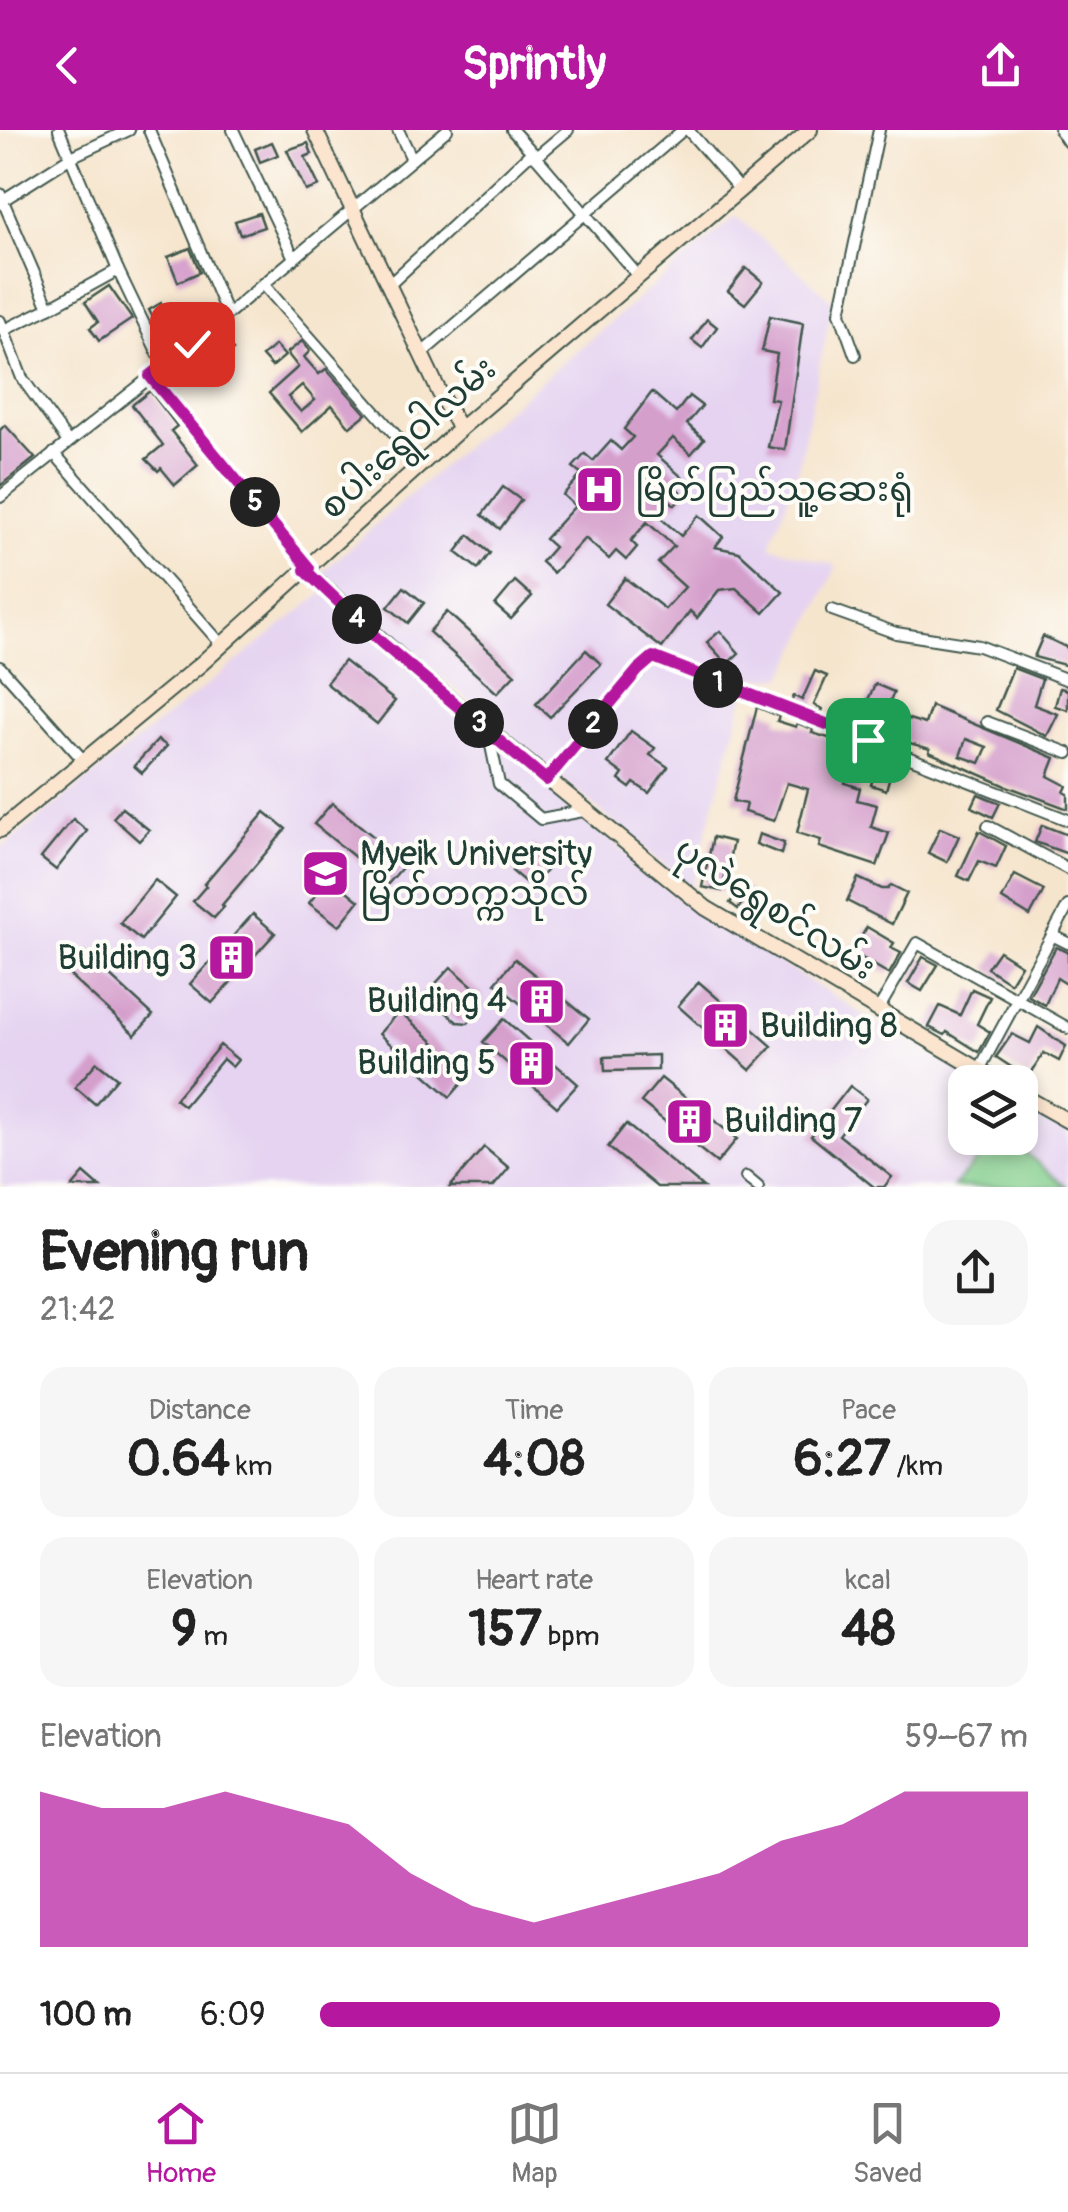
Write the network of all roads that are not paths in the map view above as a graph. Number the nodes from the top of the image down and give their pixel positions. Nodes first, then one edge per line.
1 (60, 130) edge
2 (129, 130) edge
3 (149, 130) edge
4 (233, 130) edge
5 (315, 130) edge
6 (398, 130) edge
7 (447, 130) edge
8 (512, 130) edge
9 (568, 130) edge
10 (686, 130) edge
11 (810, 130) edge
12 (879, 130) edge
13 (1060, 130) edge
14 (1068, 142) edge
15 (534, 155) junction
16 (72, 157) junction
17 (412, 160) junction
18 (740, 190) junction
19 (1, 198) edge
20 (351, 209) junction
21 (584, 214) junction
22 (294, 258) junction
23 (118, 270) junction
24 (639, 277) junction
25 (262, 284) junction
26 (389, 285) junction
27 (49, 308) junction
28 (227, 314) junction
29 (2, 325) edge
30 (4, 346) edge
31 (422, 353) junction
32 (855, 354) dead end
33 (164, 366) junction
34 (150, 376) junction
35 (460, 429) junction
36 (68, 442) junction
37 (54, 453) junction
38 (422, 464) junction
39 (0, 498) edge
40 (307, 569) junction
41 (832, 610) dead end
42 (222, 645) junction
43 (0, 668) edge
44 (1068, 680) edge
45 (987, 722) dead end
46 (488, 731) junction
47 (1068, 753) edge
48 (84, 761) junction
49 (546, 780) junction
50 (584, 811) junction
51 (1068, 820) edge
52 (988, 826) dead end
53 (0, 830) edge
54 (1068, 869) edge
55 (1068, 906) edge
56 (1052, 935) junction
57 (1068, 943) edge
58 (1018, 998) junction
59 (878, 1010) junction
60 (1068, 1028) edge
61 (971, 1065) edge
62 (982, 1065) edge
63 (1038, 1104) edge
64 (1068, 1120) edge
65 (746, 1177) dead end
66 (758, 1187) edge

1 - 16 street
2 - 16 street
3 - 28 street
4 - 22 street
5 - 20 street
6 - 17 street
7 - 17 street
8 - 15 street
9 - 15 street
10 - 18 street
10 - 21 street
11 - 18 street, စပါးရွေဝါလမ်း
12 - 32 street
13 - 14 street
15 - 21 street
15 - 26 street
16 - 19 street
16 - 23 street
17 - 20 street
18 - 24 street, စပါးရွေဝါလမ်း
19 - 27 street
20 - 22 street
20 - 26 street
21 - 24 street
21 - 31 street
22 - 25 street
23 - 27 street
23 - 33 street
24 - 35 street, စပါးရွေဝါလမ်း
25 - 28 street
25 - 38 street
26 - 31 street
27 - 29 street
28 - 33 street
29 - 30 street
30 - 36 street
31 - 35 street
33 - 34 street
34 - 36 street
34 - 40 street
35 - 38 street, စပါးရွေဝါလမ်း
36 - 37 street
37 - 39 street
37 - 42 street
38 - 40 street, စပါးရွေဝါလမ်း
40 - 42 street, စပါးရွေဝါလမ်း
40 - 46 street, ပုလဲရွေစင်လမ်း
41 - 44 street
42 - 48 street, စပါးရွေဝါလမ်း
43 - 48 street
45 - 47 street
46 - 49 street, ပုလဲရွေစင်လမ်း
46 - 50 street
48 - 53 street, စပါးရွေဝါလမ်း
49 - 50 street, ပုလဲရွေစင်လမ်း
49 - 51 street
50 - 59 street, ပုလဲရွေစင်လမ်း
52 - 54 street
55 - 56 street
56 - 57 street
56 - 58 street
58 - 59 street
58 - 60 street
58 - 62 street
59 - 61 street, ပုလဲရွေစင်လမ်း
63 - 64 street
65 - 66 street

